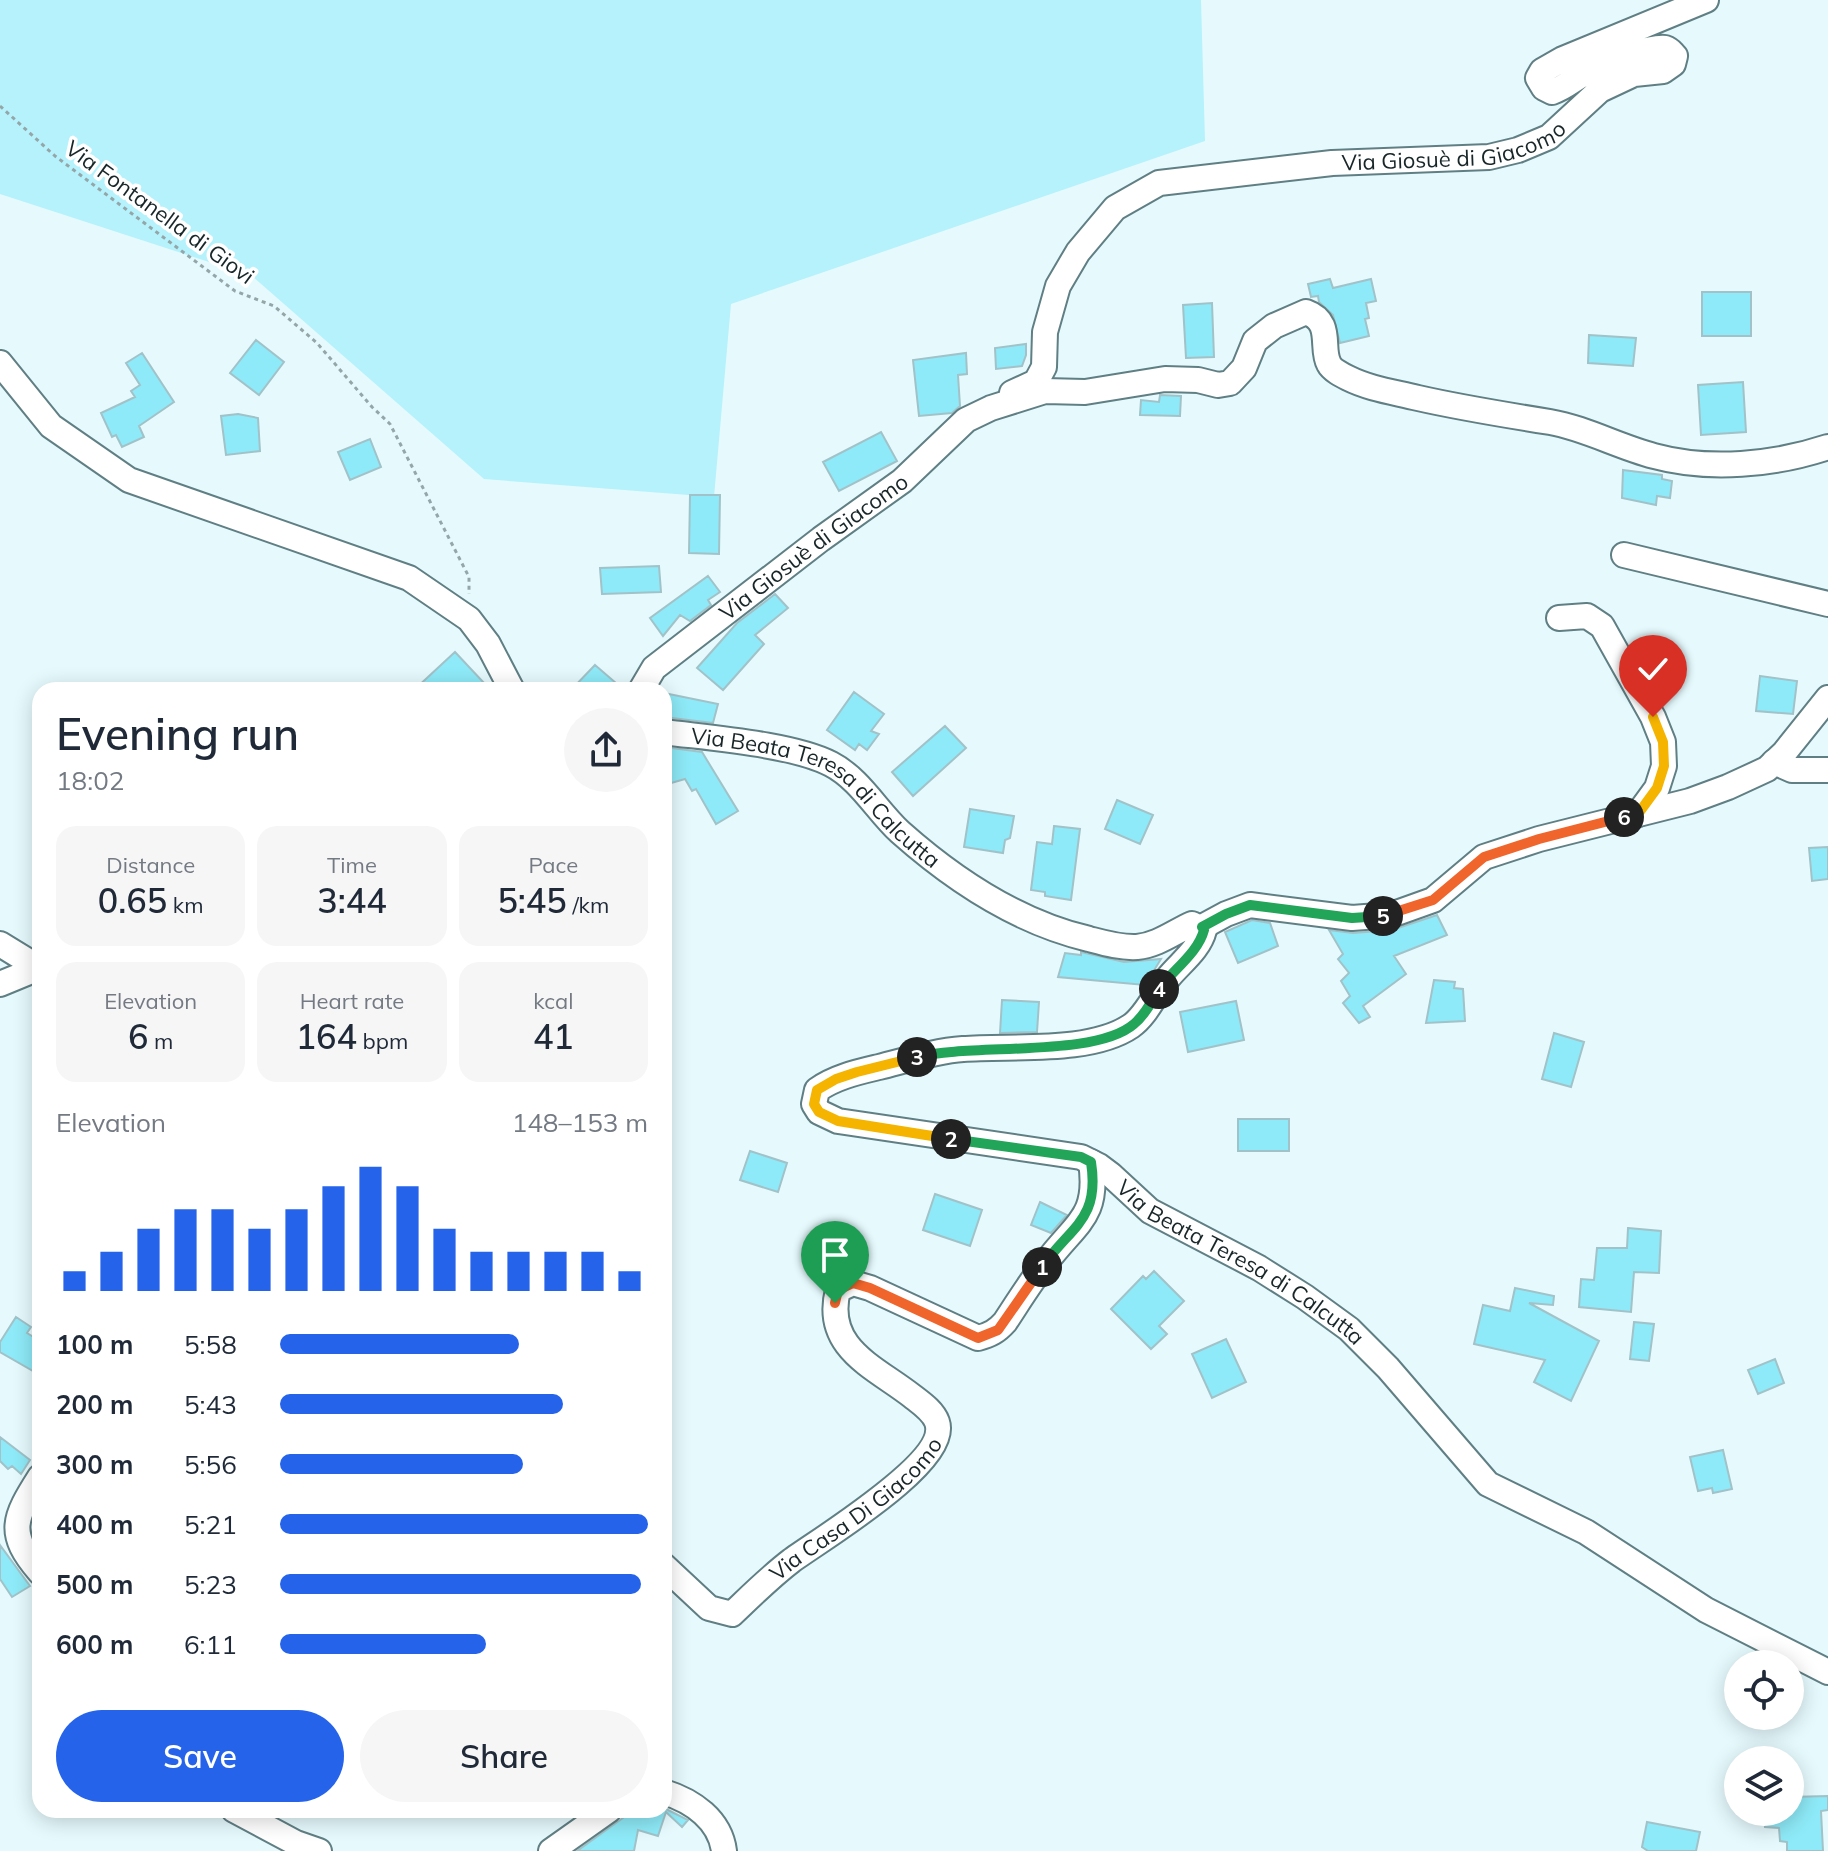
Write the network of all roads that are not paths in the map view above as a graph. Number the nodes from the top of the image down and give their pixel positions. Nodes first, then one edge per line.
1 (1706, 0) edge
2 (0, 363) edge
3 (991, 408) junction
4 (1828, 447) edge
5 (1624, 555) dead end
6 (1828, 604) edge
7 (1559, 618) dead end
8 (508, 682) edge
9 (646, 682) edge
10 (1828, 698) edge
11 (672, 733) edge
12 (1774, 762) junction
13 (1828, 770) edge
14 (1638, 814) junction
15 (1202, 927) junction
16 (0, 944) edge
17 (32, 964) edge
18 (32, 972) edge
19 (0, 984) edge
20 (1091, 1162) junction
21 (32, 1490) edge
22 (32, 1562) edge
23 (672, 1573) edge
24 (1828, 1672) edge
25 (672, 1794) edge
26 (249, 1818) edge
27 (598, 1818) edge
28 (319, 1851) edge
29 (551, 1851) edge
30 (724, 1851) edge

1 - 3 street, Via Giosuè di Giacomo
2 - 8 street
3 - 4 street, Via Giosuè di Giacomo
3 - 9 street, Via Giosuè di Giacomo
5 - 6 street
7 - 14 street
10 - 12 street
11 - 15 street, Via Beata Teresa di Calcutta
12 - 13 street
12 - 14 street
14 - 15 street
15 - 20 street, Via Beata Teresa di Calcutta
16 - 17 street
18 - 19 street
20 - 23 street, Via Casa Di Giacomo
20 - 24 street, Via Beata Teresa di Calcutta
21 - 22 street
25 - 30 street
26 - 28 street
27 - 29 street

